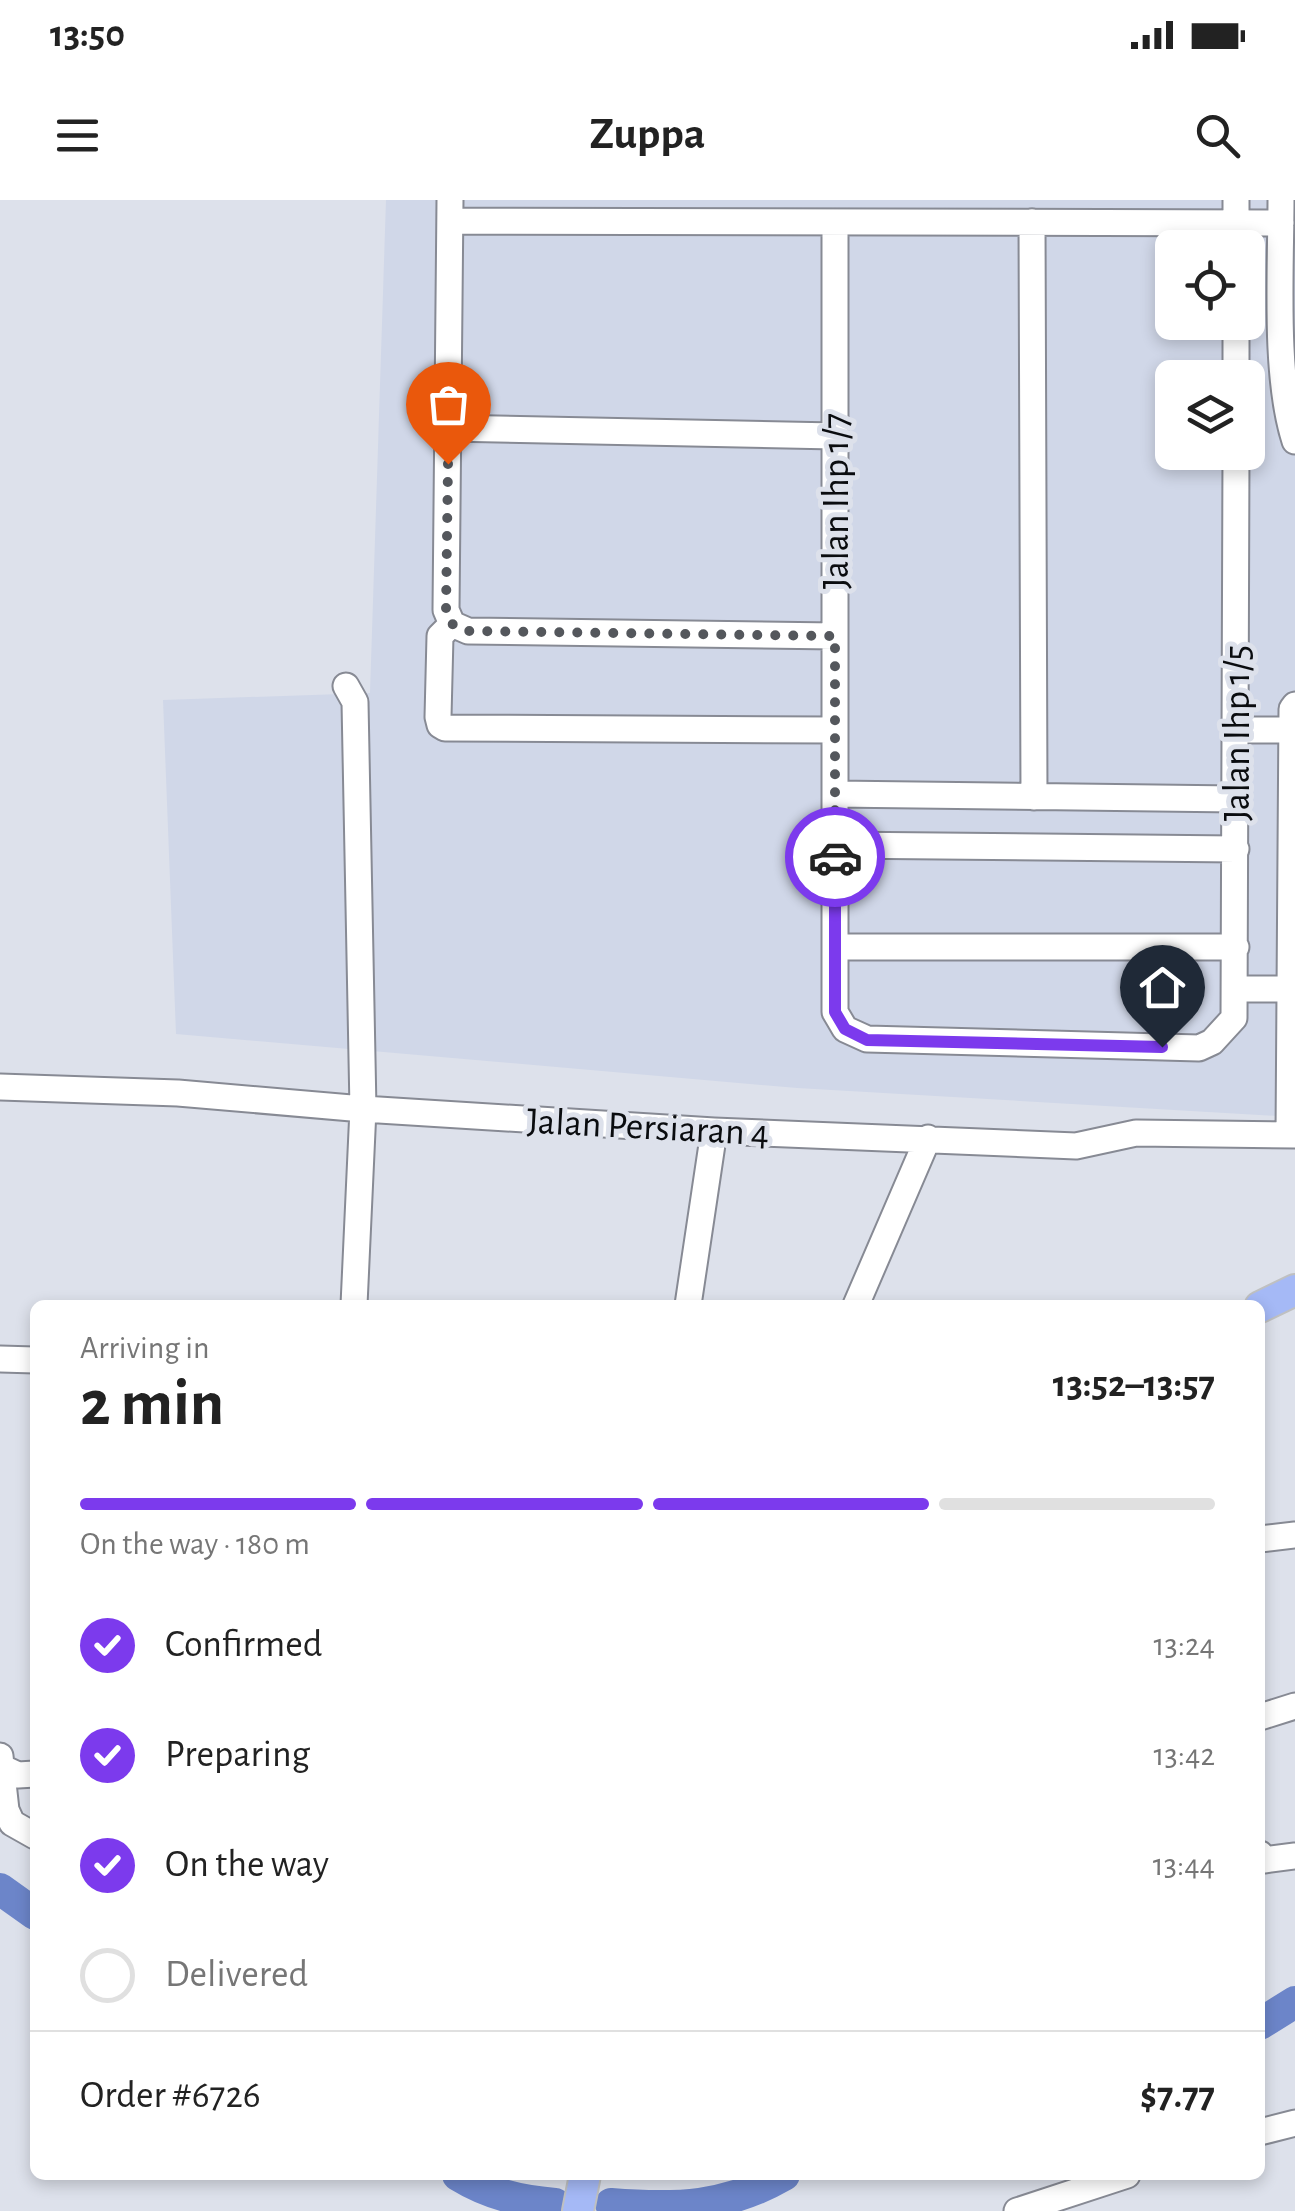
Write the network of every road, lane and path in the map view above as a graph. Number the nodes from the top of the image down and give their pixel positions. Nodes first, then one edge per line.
1 (450, 211) edge
2 (534, 211) edge
3 (699, 211) edge
4 (1281, 212) edge
5 (836, 222) junction
6 (1032, 222) junction
7 (1236, 224) edge
8 (448, 428) junction
9 (836, 436) junction
10 (1295, 442) edge
11 (1236, 470) edge
12 (452, 624) junction
13 (835, 636) junction
14 (346, 686) dead end
15 (1293, 717) edge
16 (835, 730) junction
17 (1236, 730) junction
18 (835, 794) junction
19 (1034, 797) junction
20 (1236, 799) junction
21 (835, 845) junction
22 (1236, 850) junction
23 (1293, 897) edge
24 (835, 947) junction
25 (1236, 947) junction
26 (1289, 990) junction
27 (1236, 1001) junction
28 (1292, 1082) edge
29 (0, 1086) edge
30 (363, 1109) junction
31 (714, 1130) junction
32 (1292, 1135) edge
33 (928, 1138) junction
34 (1295, 1290) edge
35 (354, 1300) edge
36 (689, 1300) edge
37 (858, 1300) edge
38 (1265, 1305) edge
39 (0, 1359) edge
40 (30, 1360) edge
41 (1295, 1535) edge
42 (1265, 1538) edge
43 (1295, 1706) edge
44 (1265, 1715) edge
45 (0, 1756) edge
46 (1, 1766) edge
47 (30, 1774) edge
48 (30, 1833) edge
49 (1295, 1856) edge
50 (1265, 1859) edge
51 (1295, 2122) edge
52 (1265, 2131) edge
53 (1112, 2180) edge
54 (1017, 2211) edge

1 - 2 street
1 - 8 street
2 - 3 street
3 - 5 street
4 - 7 street
4 - 10 street
5 - 6 street
5 - 9 street, Jalan Ihp 1/7
6 - 7 street
6 - 19 street
8 - 9 street
8 - 12 street
9 - 13 street, Jalan Ihp 1/7
11 - 17 street, Jalan Ihp 1/5
12 - 13 street
12 - 16 street
13 - 16 street, Jalan Ihp 1/7
14 - 30 street
15 - 17 street
15 - 23 street
16 - 18 street, Jalan Ihp 1/7
17 - 20 street, Jalan Ihp 1/5
18 - 19 street
18 - 21 street, Jalan Ihp 1/7
19 - 20 street
20 - 22 street, Jalan Ihp 1/5
21 - 22 street
21 - 24 street, Jalan Ihp 1/7
22 - 25 street, Jalan Ihp 1/5
23 - 26 street
24 - 25 street
24 - 27 street, Jalan Ihp 1/7
25 - 27 street, Jalan Ihp 1/5
26 - 27 street
26 - 28 street
28 - 32 street
29 - 30 street, Jalan Persiaran 4
30 - 31 street, Jalan Persiaran 4
30 - 35 street
31 - 33 street, Jalan Persiaran 4
31 - 36 street
32 - 33 street, Jalan Persiaran 4
33 - 37 street
34 - 38 main road
39 - 40 street
41 - 42 street
43 - 44 street
45 - 46 street
46 - 47 street
46 - 48 street
49 - 50 street
51 - 52 street
53 - 54 street

